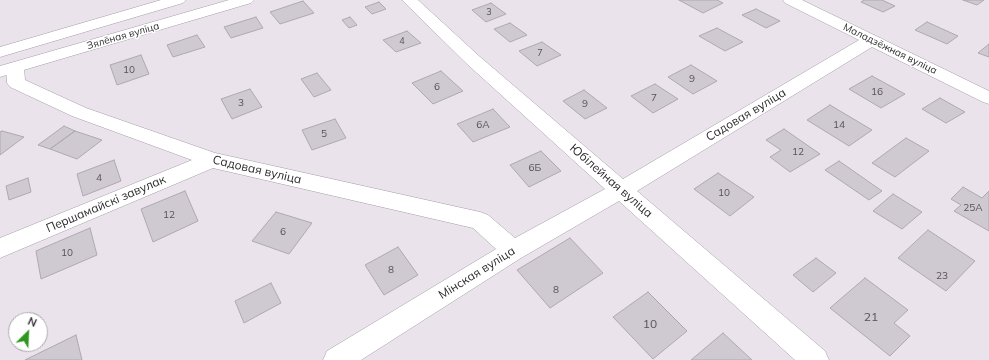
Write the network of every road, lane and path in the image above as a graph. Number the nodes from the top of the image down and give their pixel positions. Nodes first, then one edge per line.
1 (178, 0) edge
2 (246, 0) edge
3 (409, 0) edge
4 (790, 0) edge
5 (871, 40) junction
6 (0, 52) edge
7 (7, 70) edge
8 (989, 98) edge
9 (212, 160) junction
10 (621, 190) junction
11 (0, 248) edge
12 (513, 251) junction
13 (337, 360) edge
14 (815, 360) edge

1 - 6 main road, Зялёная вуліца
2 - 7 main road, Зялёная вуліца
3 - 10 street, Юбілейная вуліца
4 - 5 street, Маладзёжная вуліца
5 - 8 street, Маладзёжная вуліца
5 - 10 street, Садовая вуліца
7 - 9 street, Садовая вуліца
9 - 11 street, Першамайскі завулак
9 - 12 street, Садовая вуліца
10 - 12 street, Мінская вуліца
10 - 14 street, Юбілейная вуліца
12 - 13 street, Мінская вуліца

